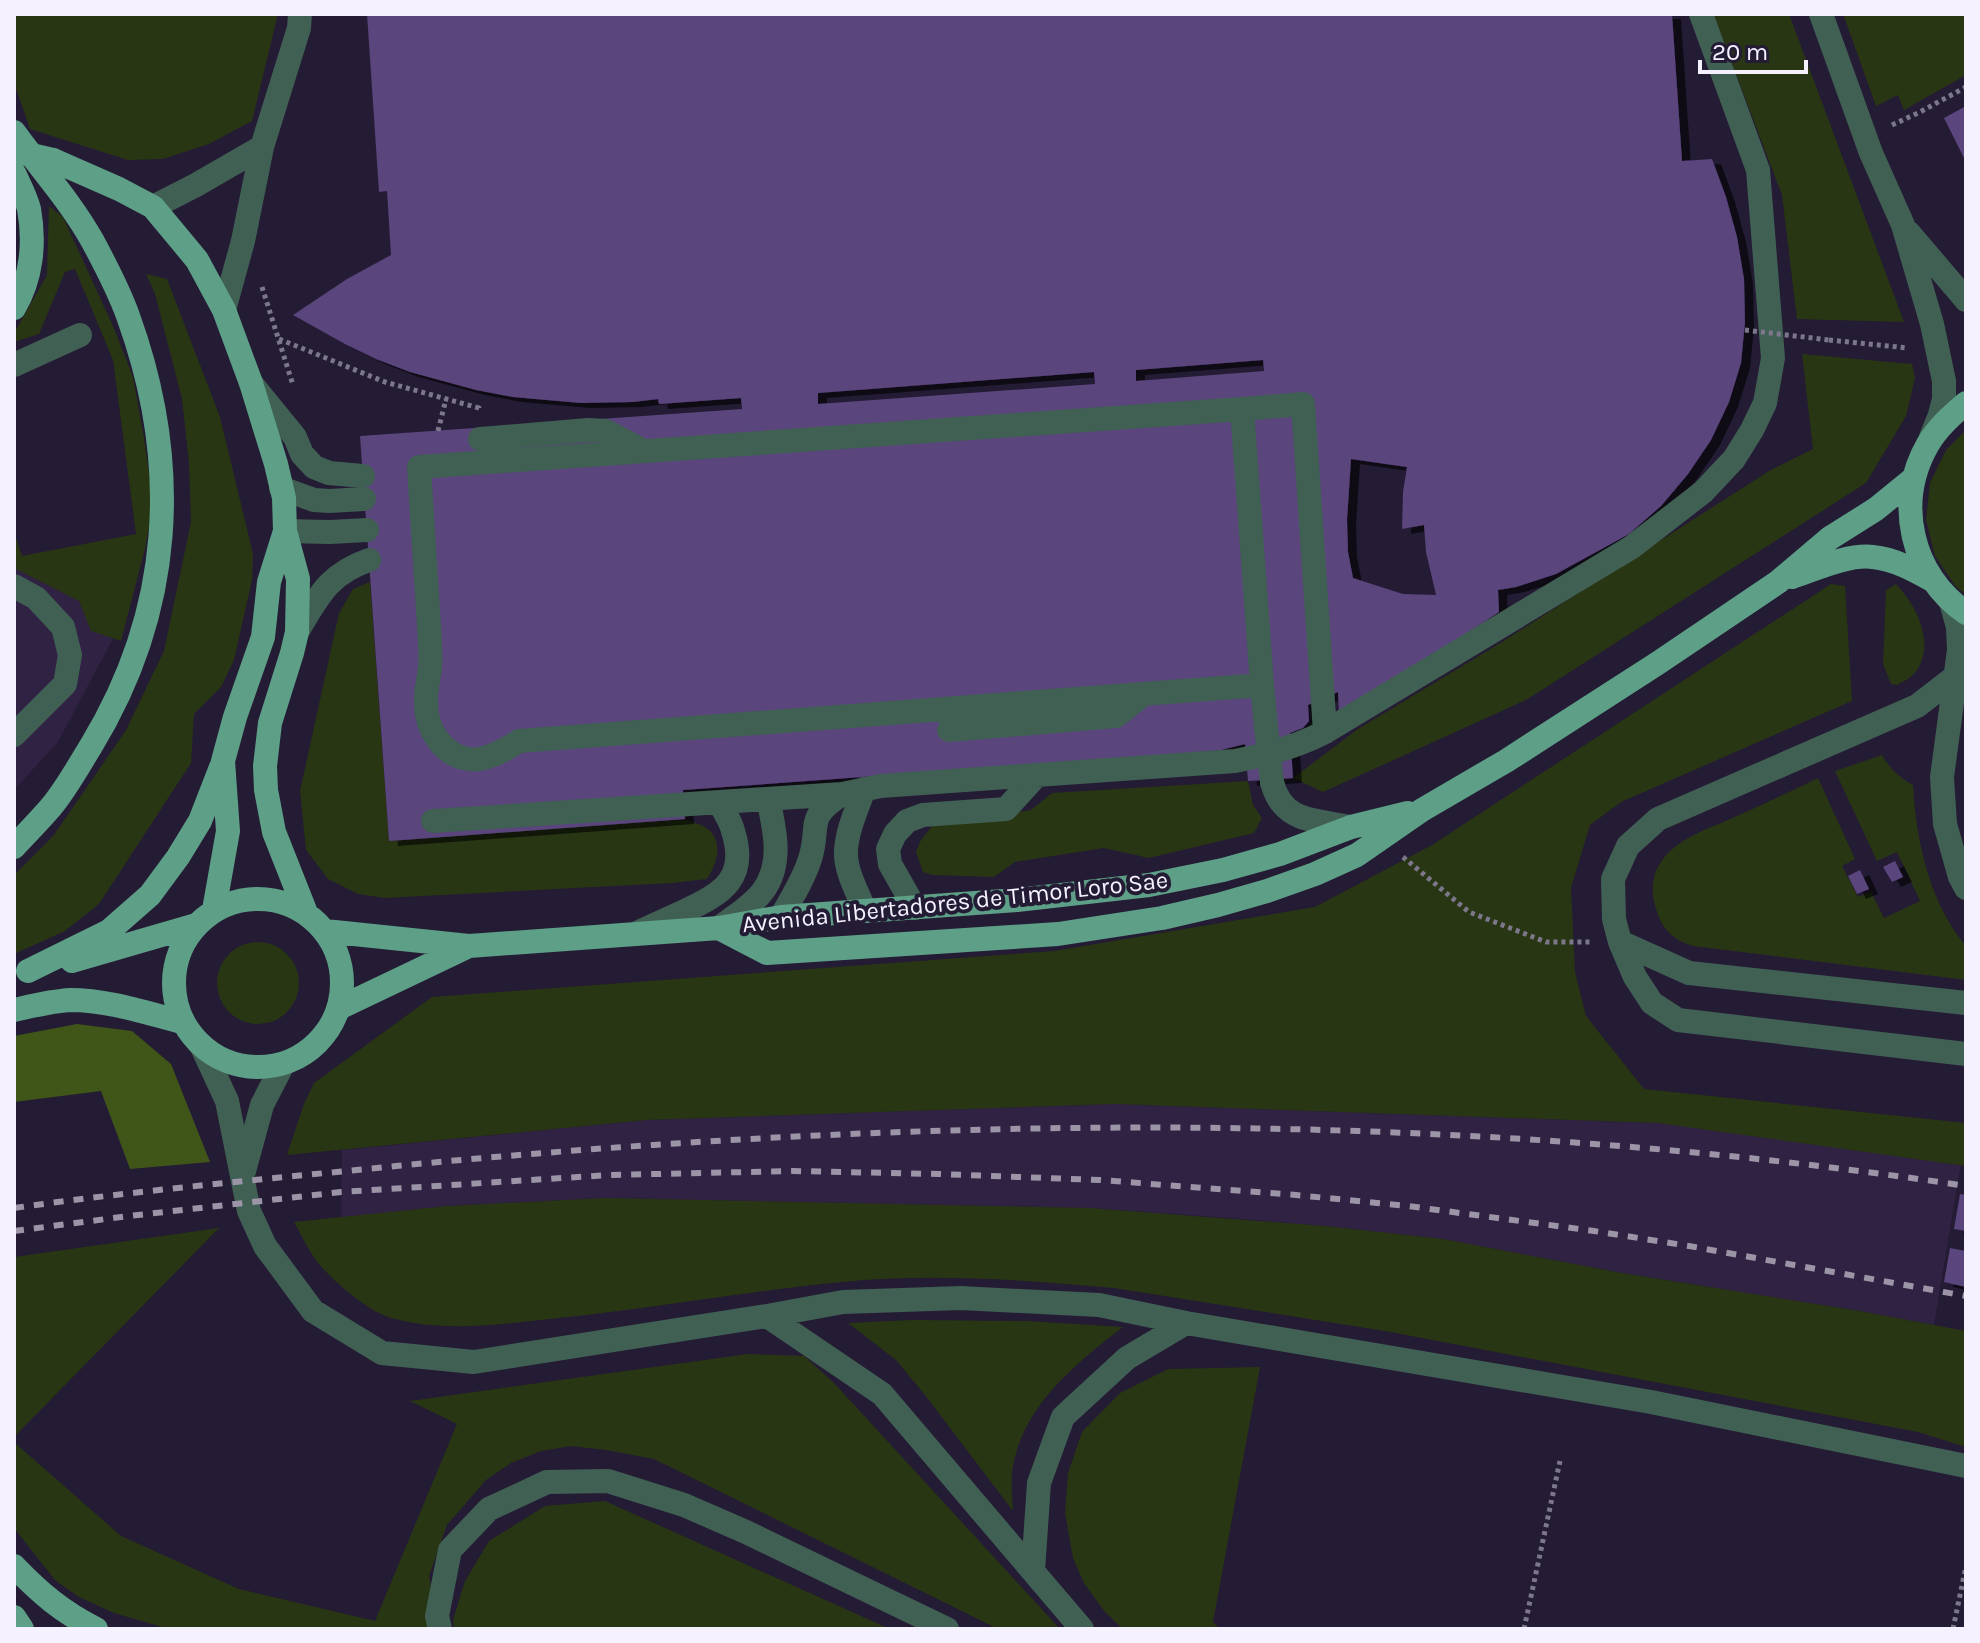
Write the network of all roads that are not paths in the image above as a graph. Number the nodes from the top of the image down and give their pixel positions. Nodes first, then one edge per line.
1 (300, 14) edge
2 (1701, 14) edge
3 (1821, 14) edge
4 (14, 132) edge
5 (262, 147) junction
6 (14, 151) edge
7 (14, 173) edge
8 (153, 207) junction
9 (1903, 225) junction
10 (1966, 300) edge
11 (14, 308) edge
12 (224, 310) junction
13 (80, 335) dead end
14 (14, 365) edge
15 (251, 383) junction
16 (1966, 403) edge
17 (1242, 409) junction
18 (480, 439) dead end
19 (1928, 443) junction
20 (644, 451) junction
21 (1914, 478) junction
22 (281, 488) junction
23 (367, 530) dead end
24 (285, 531) junction
25 (369, 560) dead end
26 (1932, 580) junction
27 (1778, 582) junction
28 (14, 586) edge
29 (1959, 608) edge
30 (297, 632) junction
31 (1956, 676) junction
32 (1262, 685) junction
33 (1144, 694) junction
34 (949, 730) dead end
35 (1325, 732) junction
36 (14, 735) edge
37 (223, 761) junction
38 (1037, 775) junction
39 (853, 792) junction
40 (768, 799) junction
41 (719, 802) junction
42 (1422, 810) junction
43 (433, 821) dead end
44 (1351, 827) junction
45 (14, 847) edge
46 (1966, 888) edge
47 (915, 908) junction
48 (865, 911) junction
49 (306, 913) junction
50 (205, 917) junction
51 (781, 917) junction
52 (719, 928) junction
53 (325, 931) junction
54 (637, 933) junction
55 (1620, 942) junction
56 (906, 944) junction
57 (469, 946) junction
58 (767, 953) junction
59 (21, 973) edge
60 (1966, 1003) edge
61 (339, 1008) junction
62 (14, 1010) edge
63 (182, 1022) junction
64 (202, 1047) junction
65 (1966, 1054) edge
66 (283, 1064) junction
67 (242, 1177) junction
68 (767, 1316) junction
69 (1186, 1323) junction
70 (1966, 1466) edge
71 (14, 1566) edge
72 (1033, 1571) junction
73 (14, 1617) edge
74 (22, 1629) edge
75 (96, 1629) edge
76 (440, 1629) edge
77 (947, 1629) edge
78 (1082, 1629) edge

1 - 5 street
2 - 35 street
3 - 9 street
4 - 45 main road
5 - 8 street
5 - 12 street
6 - 8 main road, bridge
7 - 11 main road
8 - 12 main road
9 - 10 street
9 - 19 street
12 - 15 main road
13 - 14 street
15 - 22 main road
15 - 22 street
16 - 19 main road
17 - 20 street
17 - 32 street
17 - 35 street
18 - 20 street
19 - 21 main road
20 - 33 street
21 - 26 main road
21 - 27 main road, Avenida Libertadores de Timor Loro Sae
22 - 24 main road
23 - 24 street
24 - 30 main road
24 - 37 main road
25 - 30 street
26 - 27 main road, Avenida Libertadores de Timor Loro Sae
26 - 29 main road
27 - 42 main road, Avenida Libertadores de Timor Loro Sae
28 - 36 street
29 - 31 street
30 - 49 main road
31 - 46 street
31 - 55 street
32 - 33 street
32 - 44 street, bridge
33 - 34 street
35 - 38 street
37 - 50 main road
37 - 59 main road
38 - 39 street
38 - 47 street
39 - 40 street
39 - 48 street
39 - 51 street
40 - 41 street
40 - 52 street
41 - 43 street
41 - 54 street
42 - 44 main road, Avenida Libertadores de Timor Loro Sae
42 - 56 main road, Avenida Libertadores de Timor Loro Sae
44 - 47 main road, Avenida Libertadores de Timor Loro Sae
47 - 48 main road, Avenida Libertadores de Timor Loro Sae
48 - 51 main road, Avenida Libertadores de Timor Loro Sae
48 - 56 main road
49 - 50 main road
49 - 53 main road
50 - 59 main road
50 - 63 main road
51 - 52 main road, Avenida Libertadores de Timor Loro Sae
51 - 58 main road
52 - 54 main road, Avenida Libertadores de Timor Loro Sae
52 - 58 main road, Avenida Libertadores de Timor Loro Sae
53 - 57 main road, Avenida Libertadores de Timor Loro Sae
53 - 61 main road
54 - 57 main road, Avenida Libertadores de Timor Loro Sae
55 - 60 street
55 - 65 street
56 - 58 main road, Avenida Libertadores de Timor Loro Sae
57 - 61 main road, Avenida Libertadores de Timor Loro Sae
61 - 66 main road
62 - 63 main road
63 - 64 main road
64 - 66 main road
64 - 67 street
66 - 67 street
67 - 68 street
68 - 69 street
68 - 72 street
69 - 70 street
69 - 72 street
71 - 75 main road
72 - 78 street
73 - 74 main road
76 - 77 street

